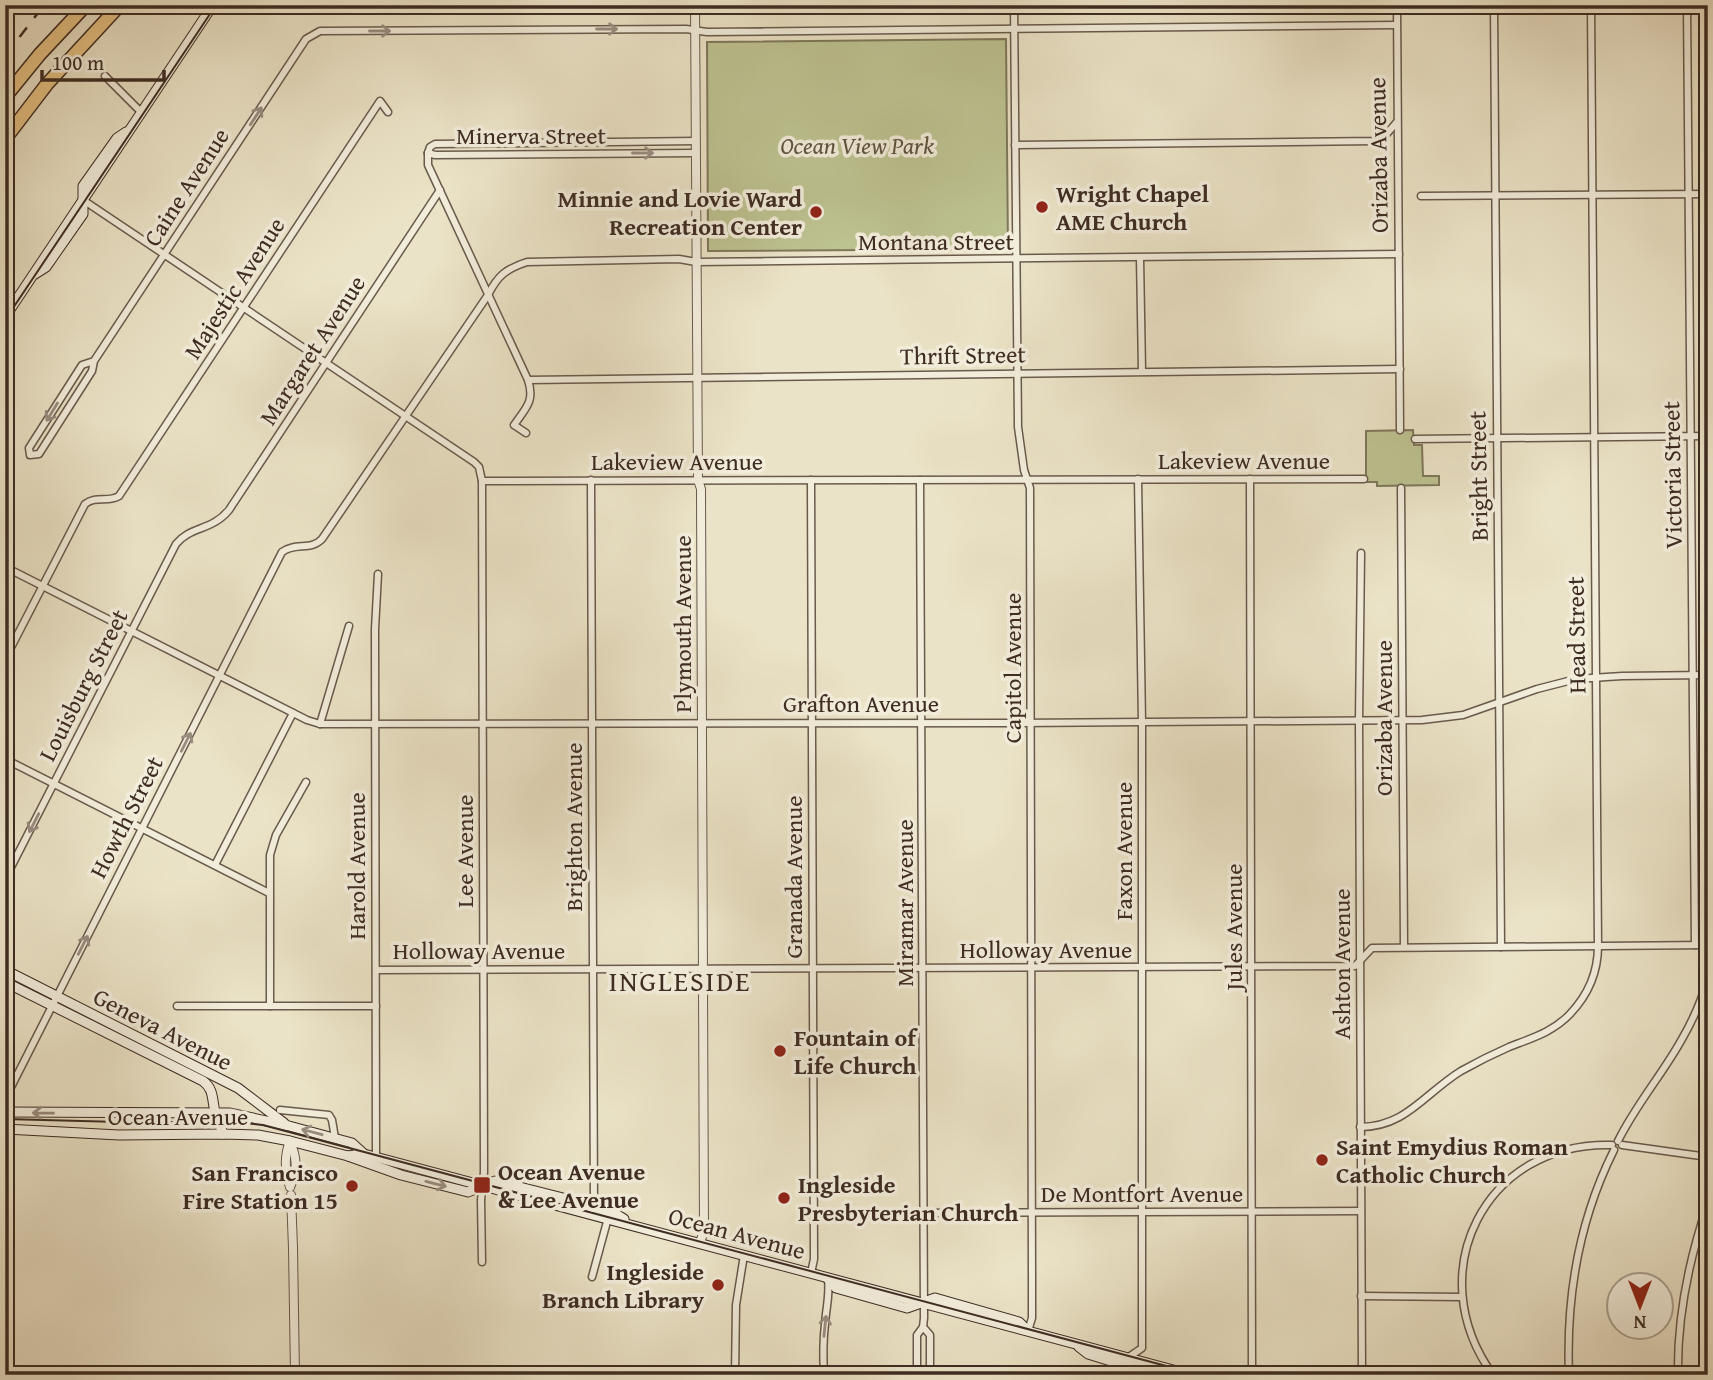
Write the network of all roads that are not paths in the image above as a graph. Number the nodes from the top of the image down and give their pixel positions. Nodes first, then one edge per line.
1 (86, 5) edge
2 (120, 5) edge
3 (213, 5) edge
4 (695, 5) edge
5 (1014, 5) edge
6 (1396, 5) edge
7 (1494, 5) edge
8 (1591, 5) edge
9 (1688, 5) edge
10 (1396, 25) junction
11 (1014, 29) junction
12 (695, 30) junction
13 (105, 76) dead end
14 (5, 97) edge
15 (388, 112) dead end
16 (142, 113) junction
17 (1397, 121) junction
18 (5, 139) edge
19 (696, 141) junction
20 (1015, 145) junction
21 (428, 153) junction
22 (696, 153) junction
23 (440, 190) junction
24 (1688, 194) junction
25 (1708, 194) edge
26 (1495, 195) junction
27 (1591, 195) junction
28 (1420, 196) dead end
29 (83, 200) junction
30 (1399, 254) junction
31 (165, 255) junction
32 (1140, 258) junction
33 (1016, 260) junction
34 (696, 262) junction
35 (488, 295) junction
36 (244, 308) junction
37 (5, 317) edge
38 (94, 361) junction
39 (327, 363) junction
40 (1400, 369) junction
41 (1142, 371) junction
42 (1017, 374) junction
43 (697, 378) junction
44 (528, 380) junction
45 (406, 416) junction
46 (1400, 430) dead end
47 (526, 433) dead end
48 (1690, 436) junction
49 (1708, 436) edge
50 (1594, 437) junction
51 (1416, 439) dead end
52 (1497, 439) junction
53 (1028, 479) junction
54 (1138, 479) junction
55 (1250, 479) junction
56 (1364, 479) dead end
57 (591, 480) junction
58 (698, 480) junction
59 (811, 480) junction
60 (920, 480) junction
61 (482, 481) junction
62 (1401, 488) dead end
63 (211, 526) joint
64 (282, 552) joint
65 (1361, 553) dead end
66 (5, 567) edge
67 (378, 574) dead end
68 (43, 586) junction
69 (349, 626) dead end
70 (132, 631) junction
71 (5, 659) edge
72 (1693, 675) junction
73 (1708, 675) edge
74 (219, 676) junction
75 (1596, 677) junction
76 (1499, 703) junction
77 (293, 713) junction
78 (1359, 720) junction
79 (1403, 720) junction
80 (812, 722) junction
81 (1142, 722) junction
82 (1251, 722) junction
83 (483, 723) junction
84 (592, 723) junction
85 (702, 723) junction
86 (922, 723) junction
87 (1032, 723) junction
88 (320, 724) junction
89 (375, 724) junction
90 (5, 759) edge
91 (306, 782) dead end
92 (54, 783) junction
93 (142, 828) junction
94 (215, 865) junction
95 (5, 879) edge
96 (269, 893) junction
97 (1695, 945) junction
98 (1708, 945) edge
99 (1598, 946) junction
100 (1404, 947) junction
101 (1501, 947) junction
102 (1360, 962) junction
103 (1252, 967) junction
104 (593, 968) junction
105 (703, 968) junction
106 (813, 968) junction
107 (1033, 968) junction
108 (1142, 968) junction
109 (484, 969) junction
110 (923, 969) junction
111 (5, 970) edge
112 (376, 970) junction
113 (1708, 978) edge
114 (5, 982) edge
115 (55, 1001) junction
116 (177, 1006) dead end
117 (270, 1006) junction
118 (376, 1006) junction
119 (5, 1099) edge
120 (280, 1110) dead end
121 (297, 1111) junction
122 (5, 1112) edge
123 (215, 1112) junction
124 (1360, 1127) junction
125 (5, 1129) edge
126 (223, 1134) junction
127 (289, 1134) junction
128 (335, 1138) junction
129 (1617, 1145) junction
130 (364, 1154) junction
131 (348, 1156) junction
132 (1708, 1157) edge
133 (376, 1158) junction
134 (483, 1185) junction
135 (1708, 1203) edge
136 (594, 1211) junction
137 (1252, 1211) junction
138 (1361, 1211) junction
139 (1142, 1212) junction
140 (923, 1213) junction
141 (1032, 1213) junction
142 (607, 1218) junction
143 (636, 1226) junction
144 (700, 1243) junction
145 (744, 1255) junction
146 (482, 1262) dead end
147 (811, 1273) junction
148 (592, 1277) dead end
149 (827, 1278) junction
150 (1361, 1296) junction
151 (1462, 1297) junction
152 (923, 1303) junction
153 (923, 1327) junction
154 (1028, 1331) junction
155 (1075, 1343) junction
156 (1128, 1358) junction
157 (1119, 1364) junction
158 (295, 1375) edge
159 (735, 1375) edge
160 (824, 1375) edge
161 (917, 1375) edge
162 (930, 1375) edge
163 (1112, 1375) edge
164 (1156, 1375) edge
165 (1192, 1375) edge
166 (1252, 1375) edge
167 (1362, 1375) edge
168 (1493, 1375) edge
169 (1569, 1375) edge
170 (1678, 1375) edge

1 - 14 highway
2 - 18 highway
3 - 16 main road
4 - 12 street, Plymouth Avenue
5 - 11 street, Capitol Avenue
6 - 10 street, Orizaba Avenue
7 - 26 street, Bright Street
8 - 27 street, Head Street
9 - 24 street, Victoria Street
10 - 11 street
10 - 17 street, Orizaba Avenue
11 - 12 street
11 - 20 street, Capitol Avenue
12 - 19 street, Plymouth Avenue
31 -> 12 street, Caine Avenue
13 - 16 street
15 - 36 street, Majestic Avenue
16 - 29 main road
17 - 20 street
17 - 30 street, Orizaba Avenue
19 - 21 street, Minerva Street
19 - 22 street, Plymouth Avenue
20 - 33 street, Capitol Avenue
21 -> 22 street, Minerva Street
21 - 23 street
22 - 34 street, Plymouth Avenue
23 - 35 street
23 - 39 street, Margaret Avenue
24 - 25 street
24 - 27 street
24 - 48 street, Victoria Street
26 - 27 street
26 - 28 street
26 - 52 street, Bright Street
27 - 50 street, Head Street
29 - 31 street
29 - 37 main road
30 - 32 street, Montana Street
30 - 40 street, Orizaba Avenue
31 - 36 street
31 - 38 street, Caine Avenue
32 - 33 street, Montana Street
32 - 41 street
33 - 34 street, Montana Street
33 - 42 street, Capitol Avenue
34 - 35 street, Montana Street
34 - 43 street, Plymouth Avenue
35 - 44 street
35 - 45 street, Montana Street
36 - 39 street
36 - 68 street, Majestic Avenue
38 -> 38 street, Caine Avenue
39 - 45 street
39 - 63 street, Margaret Avenue
40 - 41 street, Thrift Street
40 - 46 street, Orizaba Avenue
41 - 42 street, Thrift Street
42 - 43 street, Thrift Street
42 - 53 street, Capitol Avenue
43 - 44 street, Thrift Street
43 - 58 street, Plymouth Avenue
44 - 47 street
45 - 61 street
45 - 64 street, Montana Street
48 - 49 street
48 - 50 street
48 - 72 street, Victoria Street
50 - 52 street
50 - 75 street, Head Street
51 - 52 street
52 - 76 street, Bright Street
53 - 54 street, Lakeview Avenue
53 - 60 street, Lakeview Avenue
53 - 87 street, Capitol Avenue
54 - 55 street, Lakeview Avenue
54 - 81 street, Faxon Avenue
55 - 56 street, Lakeview Avenue
55 - 82 street, Jules Avenue
57 - 58 street, Lakeview Avenue
57 - 61 street, Lakeview Avenue
57 - 84 street, Brighton Avenue
58 - 59 street, Lakeview Avenue
58 - 85 street, Plymouth Avenue
59 - 60 street, Lakeview Avenue
59 - 80 street, Granada Avenue
60 - 86 street, Miramar Avenue
61 - 83 street, Lee Avenue
62 - 79 street, Orizaba Avenue
63 - 70 street, Louisburg Street
64 - 74 street, Howth Street
65 - 78 street, Ashton Avenue
66 - 68 street
67 - 89 street, Harold Avenue
68 - 70 street
68 - 71 street
69 - 88 street
70 - 74 street
70 - 92 street, Louisburg Street
72 - 73 street, Grafton Avenue
72 - 75 street, Grafton Avenue
72 - 97 street, Victoria Street
74 - 77 street
93 -> 74 street, Howth Street
75 - 76 street, Grafton Avenue
75 - 99 street, Head Street
76 - 79 street, Grafton Avenue
76 - 101 street, Bright Street
77 - 88 street
77 - 94 street
78 - 79 street, Grafton Avenue
78 - 82 street, Grafton Avenue
78 - 102 street, Ashton Avenue
79 - 100 street, Orizaba Avenue
80 - 85 street, Grafton Avenue
80 - 86 street, Grafton Avenue
80 - 106 street, Granada Avenue
81 - 82 street, Grafton Avenue
81 - 87 street, Grafton Avenue
81 - 108 street, Faxon Avenue
82 - 103 street, Jules Avenue
83 - 84 street, Grafton Avenue
83 - 89 street, Grafton Avenue
83 - 109 street, Lee Avenue
84 - 85 street, Grafton Avenue
84 - 104 street, Brighton Avenue
85 - 105 street, Plymouth Avenue
86 - 87 street, Grafton Avenue
86 - 110 street, Miramar Avenue
87 - 107 street, Capitol Avenue
88 - 89 street, Grafton Avenue
89 - 112 street, Harold Avenue
90 - 92 street
91 - 96 street
92 - 93 street
92 -> 95 street, Louisburg Street
93 - 94 street
115 -> 93 street, Howth Street
94 - 96 street
96 - 117 street
97 - 98 street, Holloway Avenue
97 - 99 street, Holloway Avenue
99 - 101 street, Holloway Avenue
99 - 124 street, Head Street
100 - 101 street, Holloway Avenue
100 - 102 street, Holloway Avenue
102 - 103 street, Holloway Avenue
102 - 124 street, Ashton Avenue
103 - 108 street, Holloway Avenue
103 - 137 street, Jules Avenue
104 - 105 street, Holloway Avenue
104 - 109 street, Holloway Avenue
104 - 136 street, Brighton Avenue
105 - 106 street, Holloway Avenue
105 - 144 street, Plymouth Avenue
106 - 110 street, Holloway Avenue
106 - 147 street, Granada Avenue
107 - 108 street, Holloway Avenue
107 - 110 street, Holloway Avenue
107 - 141 street, Capitol Avenue
108 - 139 street, Faxon Avenue
109 - 112 street, Holloway Avenue
109 - 134 street, Lee Avenue
110 - 140 street, Miramar Avenue
111 - 115 main road, Geneva Avenue
112 - 118 street, Harold Avenue
113 - 129 street
114 - 115 main road, Geneva Avenue
115 - 119 street, Howth Street
115 - 123 main road, Geneva Avenue
115 - 127 main road, Geneva Avenue
116 - 117 street
117 - 118 street
118 - 133 street, Harold Avenue
120 - 121 street, Ocean Avenue
121 - 127 street
121 - 128 street, Ocean Avenue
123 -> 122 main road, Ocean Avenue
123 - 126 main road, Geneva Avenue
123 - 127 main road, Ocean Avenue
124 - 138 street, Ashton Avenue
125 - 126 main road, Ocean Avenue
126 - 127 main road, Ocean Avenue
128 -> 127 main road, Ocean Avenue
127 - 131 main road, Ocean Avenue
127 - 158 street
128 - 130 main road, Ocean Avenue
129 - 132 street
129 - 151 street
129 - 169 street
130 - 131 main road, Ocean Avenue
130 - 133 main road, Ocean Avenue
131 -> 134 main road, Ocean Avenue
133 - 134 main road, Ocean Avenue
134 - 136 main road, Ocean Avenue
134 - 146 street, Lee Avenue
135 - 170 street
136 - 142 main road, Ocean Avenue
136 - 143 main road, Ocean Avenue
137 - 138 street, De Montfort Avenue
137 - 139 street, De Montfort Avenue
137 - 166 street, Jules Avenue
138 - 150 street, Ashton Avenue
139 - 141 street, De Montfort Avenue
139 - 156 street, Faxon Avenue
140 - 141 street, De Montfort Avenue
140 - 152 street, Miramar Avenue
141 - 154 street, Capitol Avenue
142 - 143 main road, Ocean Avenue
142 - 148 street
143 - 144 main road, Ocean Avenue
144 - 145 main road, Ocean Avenue
145 - 147 main road, Ocean Avenue
145 - 159 street
147 - 149 main road, Ocean Avenue
149 - 152 main road, Ocean Avenue
160 -> 149 street
150 - 151 street
150 - 167 street, Ashton Avenue
151 - 168 street
152 - 153 street, Miramar Avenue
152 - 154 main road, Ocean Avenue
153 - 161 street, Miramar Avenue
153 - 162 street, Miramar Avenue
154 - 155 main road, Ocean Avenue
155 - 156 main road, Ocean Avenue
155 - 157 main road, Ocean Avenue
156 - 157 street, Faxon Avenue
156 - 165 main road, Ocean Avenue
157 - 163 street, Faxon Avenue
157 - 164 main road, Ocean Avenue

